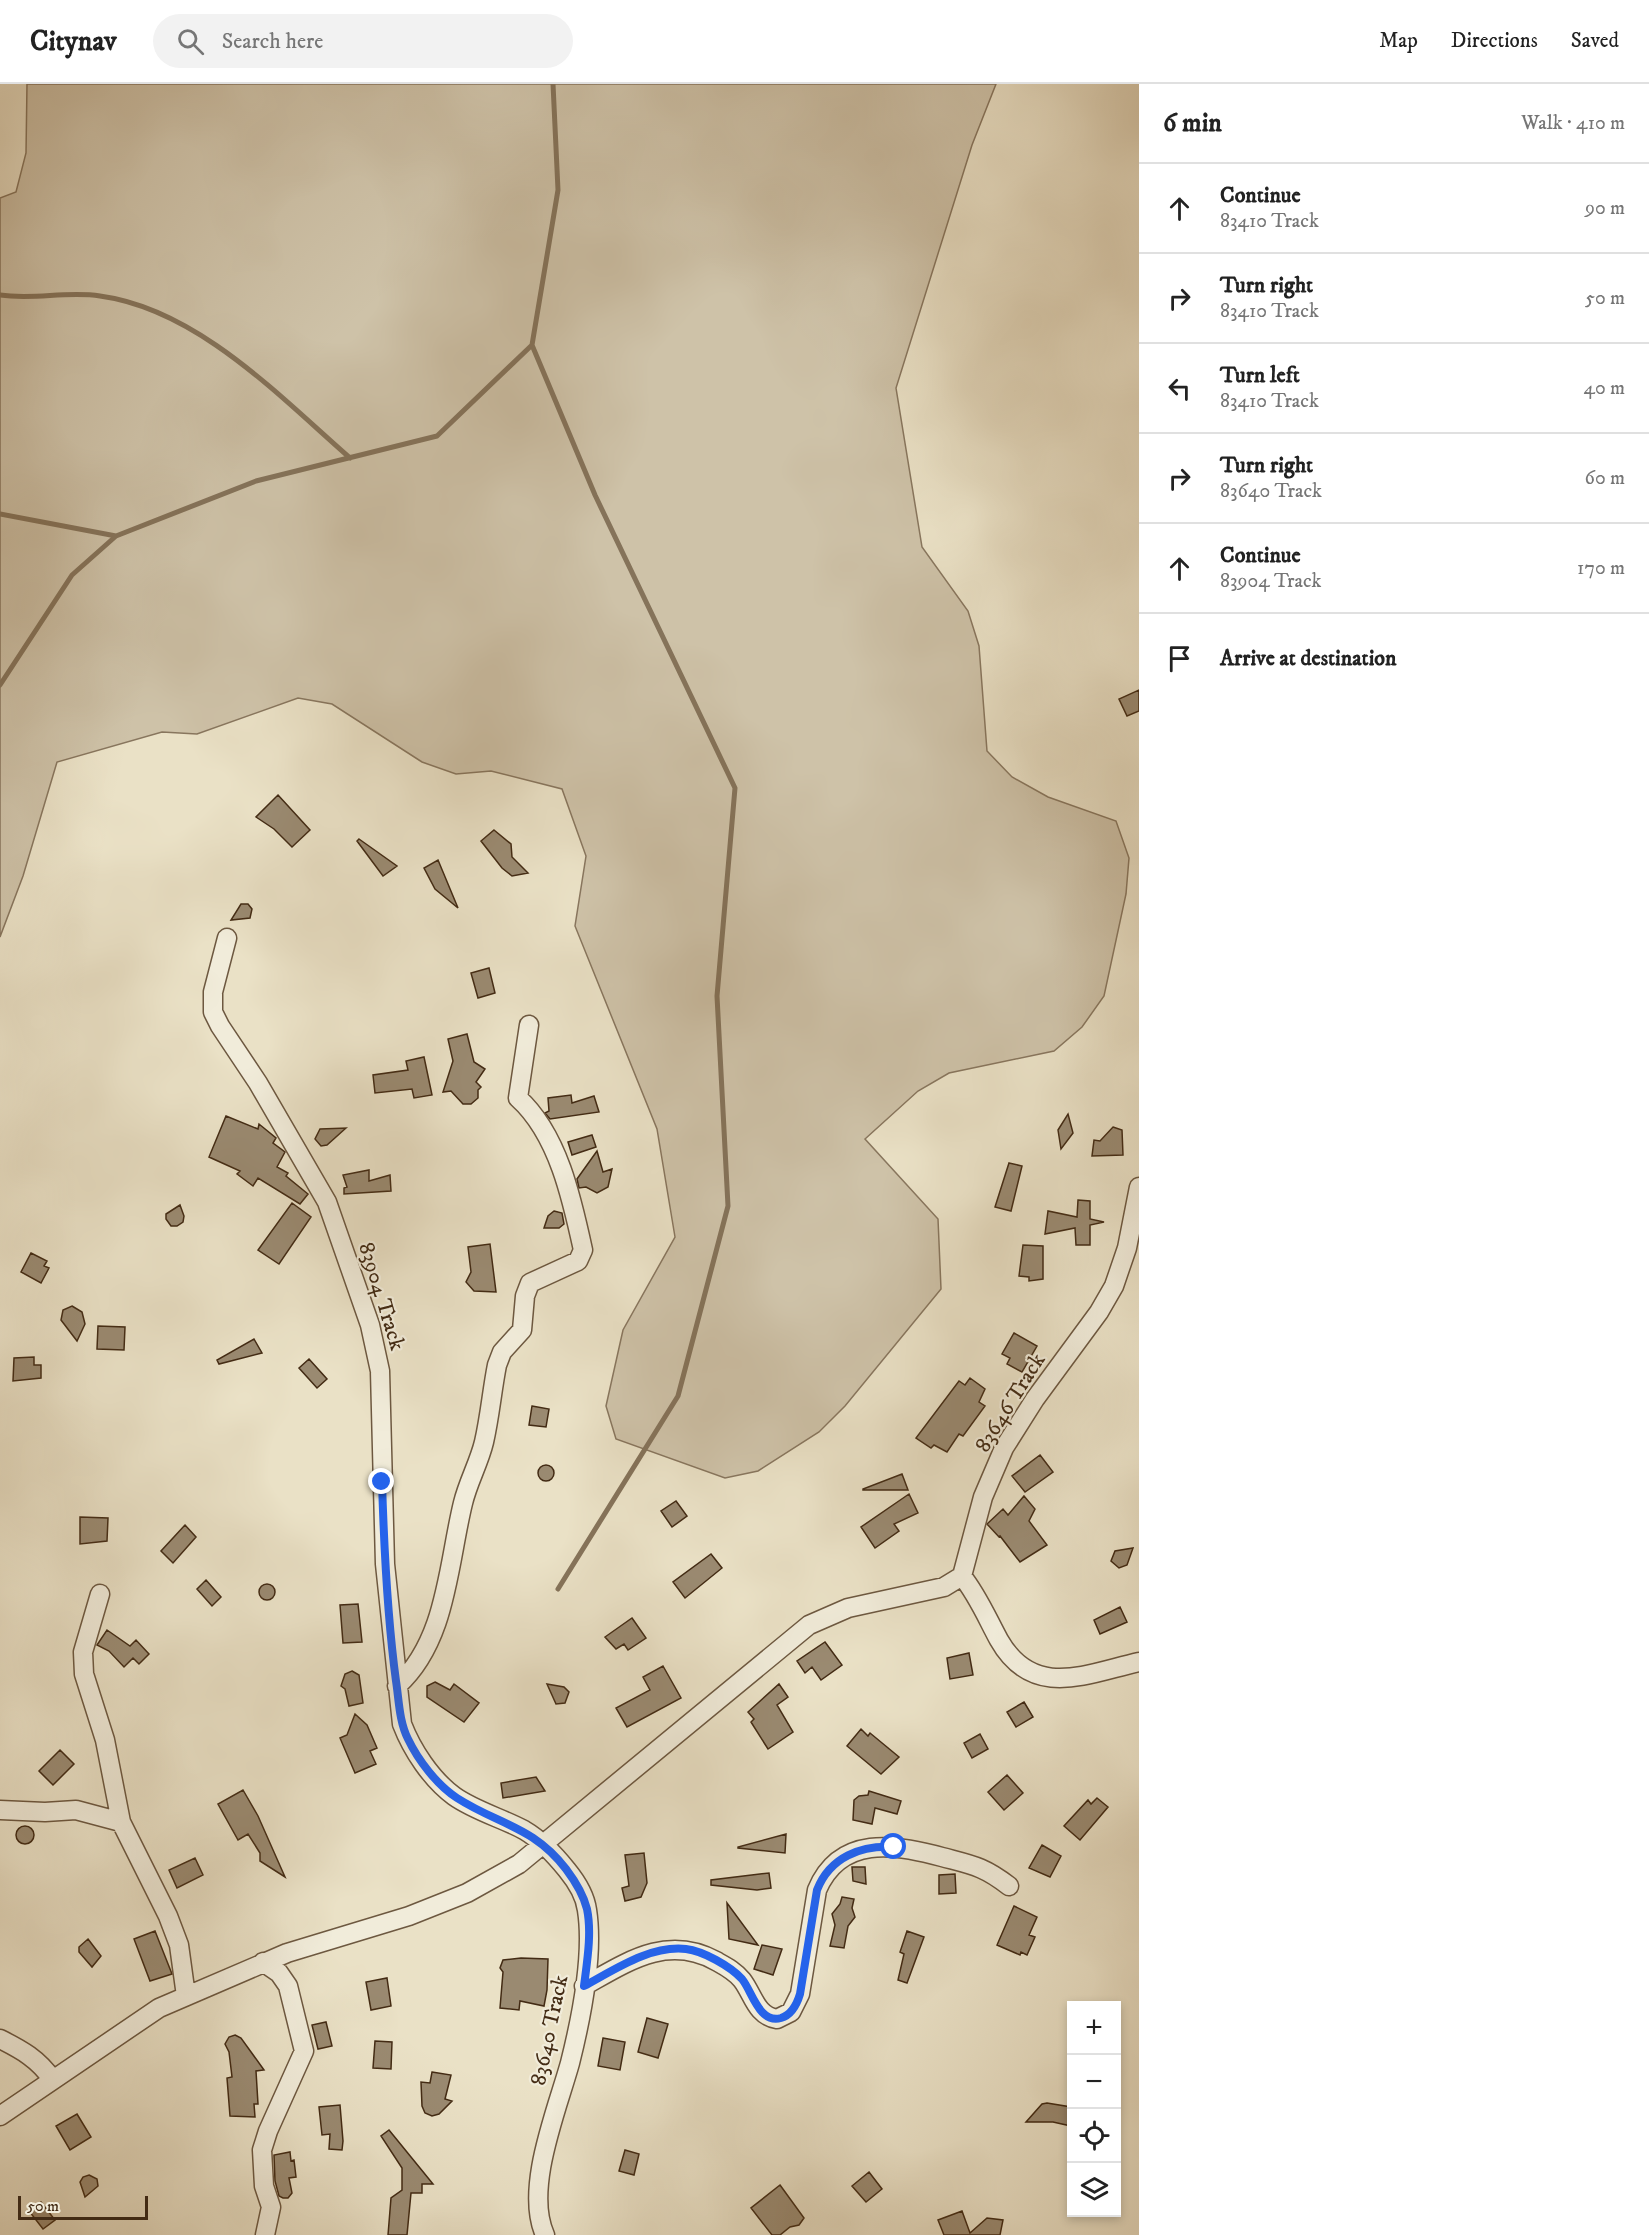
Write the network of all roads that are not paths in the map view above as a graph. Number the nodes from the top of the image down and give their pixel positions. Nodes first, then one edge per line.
1 (226, 938) dead end
2 (530, 1025) dead end
3 (1139, 1187) edge
4 (962, 1576) junction
5 (100, 1594) dead end
6 (1139, 1662) edge
7 (397, 1686) junction
8 (0, 1810) edge
9 (120, 1822) junction
10 (545, 1846) junction
11 (1009, 1886) dead end
12 (263, 1962) junction
13 (584, 1986) junction
14 (186, 1996) junction
15 (0, 2039) edge
16 (52, 2079) junction
17 (0, 2116) edge
18 (265, 2235) edge
19 (544, 2235) edge

1 - 7 street, 83904 Track
2 - 7 street
3 - 4 street, 83646 Track
4 - 6 street
4 - 10 street
5 - 9 street
7 - 10 street, 83904 Track
8 - 9 street
9 - 14 street
10 - 12 street
10 - 13 street, 83640 Track
11 - 13 street
12 - 14 street
12 - 18 street
13 - 19 street, 83640 Track
14 - 16 street
15 - 16 street
16 - 17 street

